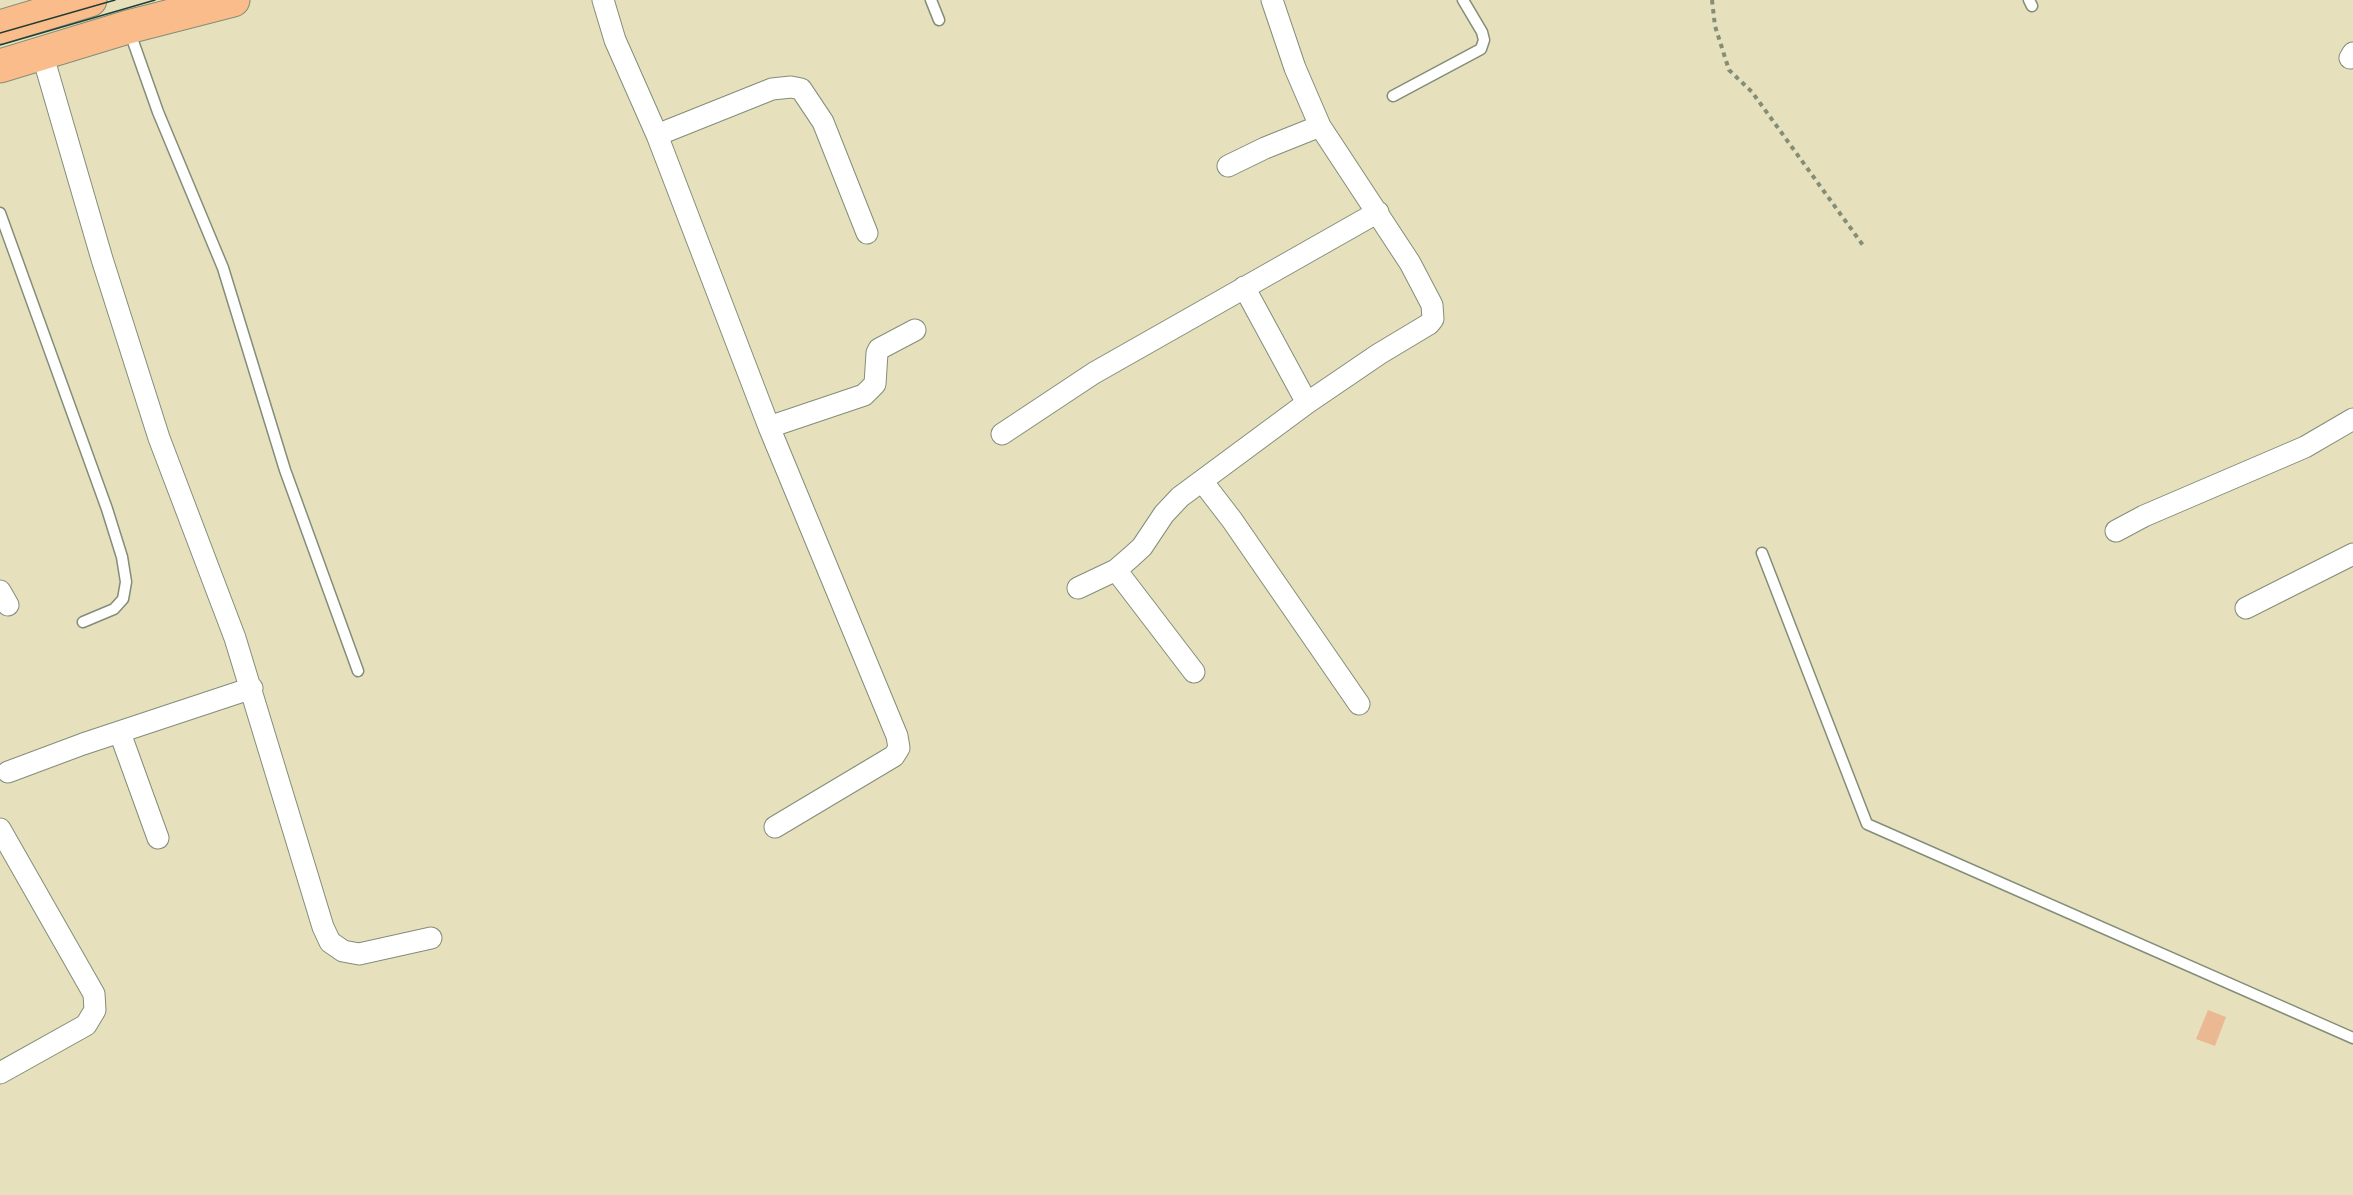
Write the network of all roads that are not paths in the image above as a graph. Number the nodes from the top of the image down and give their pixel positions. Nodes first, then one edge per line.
1 (90, 0) edge
2 (233, 0) edge
3 (603, 0) edge
4 (931, 0) edge
5 (1272, 0) edge
6 (1463, 0) edge
7 (939, 20) dead end
8 (13, 21) edge
9 (128, 27) junction
10 (42, 53) junction
11 (4, 65) edge
12 (1393, 96) dead end
13 (1320, 126) junction
14 (657, 135) junction
15 (1227, 166) dead end
16 (1378, 212) junction
17 (0, 213) edge
18 (867, 233) dead end
19 (1244, 286) junction
20 (915, 330) dead end
21 (1307, 403) junction
22 (2353, 419) edge
23 (769, 427) junction
24 (1002, 434) dead end
25 (1202, 481) junction
26 (2116, 531) dead end
27 (1762, 553) dead end
28 (2353, 554) edge
29 (1116, 570) junction
30 (1078, 588) dead end
31 (2246, 608) dead end
32 (83, 622) dead end
33 (358, 671) dead end
34 (1194, 672) dead end
35 (252, 688) junction
36 (1359, 704) dead end
37 (120, 733) junction
38 (8, 772) dead end
39 (775, 827) dead end
40 (0, 829) edge
41 (158, 838) dead end
42 (431, 938) dead end
43 (2353, 1038) edge
44 (1, 1070) edge

1 - 8 highway
2 - 9 highway
3 - 14 street
4 - 7 lane
5 - 13 street
6 - 12 lane
8 - 11 street
9 - 10 highway
9 - 33 lane
10 - 11 highway
10 - 35 street
13 - 15 street
13 - 16 street
14 - 18 street
14 - 23 street
16 - 19 street
16 - 21 street
17 - 32 lane
19 - 21 street
19 - 24 street
20 - 23 street
21 - 25 street
22 - 26 street
23 - 39 street
25 - 29 street
25 - 36 street
27 - 43 lane
28 - 31 street
29 - 30 street
29 - 34 street
35 - 37 street
35 - 42 street
37 - 38 street
37 - 41 street
40 - 44 street

